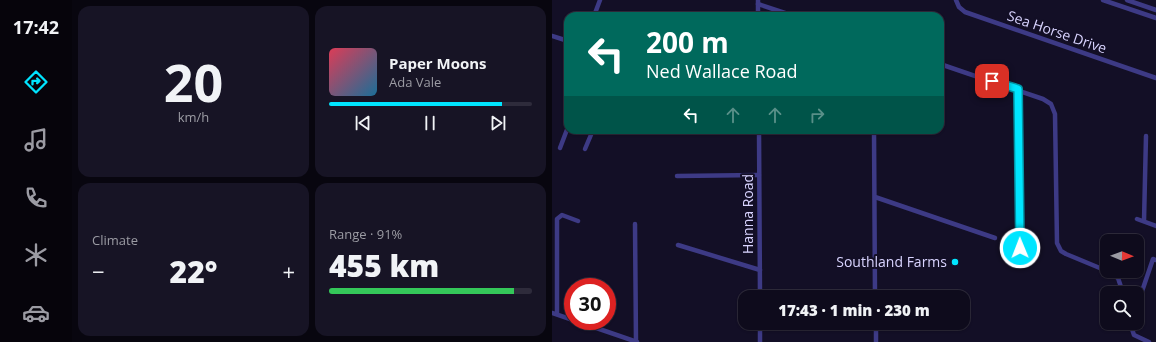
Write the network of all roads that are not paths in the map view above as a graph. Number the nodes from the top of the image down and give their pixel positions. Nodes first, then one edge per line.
1 (600, 0) edge
2 (956, 0) edge
3 (1103, 0) edge
4 (1127, 0) edge
5 (758, 2) edge
6 (1156, 10) edge
7 (596, 12) edge
8 (784, 12) edge
9 (1156, 18) edge
10 (552, 36) edge
11 (564, 40) edge
12 (944, 65) edge
13 (1156, 78) edge
14 (1018, 89) junction
15 (565, 134) edge
16 (591, 134) edge
17 (759, 134) edge
18 (874, 134) edge
19 (1146, 136) dead end
20 (560, 148) dead end
21 (585, 149) dead end
22 (759, 175) junction
23 (677, 176) dead end
24 (875, 197) junction
25 (1137, 219) dead end
26 (578, 221) dead end
27 (1144, 221) junction
28 (635, 224) dead end
29 (1156, 226) edge
30 (996, 238) dead end
31 (678, 245) dead end
32 (1020, 248) dead end
33 (1156, 260) edge
34 (1100, 268) edge
35 (760, 270) junction
36 (1144, 286) edge
37 (760, 290) edge
38 (875, 290) edge
39 (554, 313) edge
40 (564, 317) edge
41 (602, 330) edge
42 (760, 330) edge
43 (876, 330) edge
44 (1132, 330) edge
45 (637, 342) edge
46 (760, 342) edge
47 (876, 342) edge
48 (1150, 342) edge

1 - 7 street
2 - 13 street, Sea Horse Drive
3 - 9 street
4 - 6 street
5 - 8 street
10 - 11 street
12 - 14 street
14 - 32 street
14 - 34 street
15 - 20 street
16 - 21 street
17 - 22 street, Hanna Road
18 - 24 street
19 - 27 street
22 - 23 street
22 - 35 street, Hanna Road
24 - 30 street
24 - 38 street
25 - 27 street
26 - 39 street
27 - 29 street
28 - 45 street
31 - 35 street
33 - 36 street
35 - 37 street, Hanna Road
39 - 40 street
41 - 45 street
42 - 46 street
43 - 47 street
44 - 48 street

